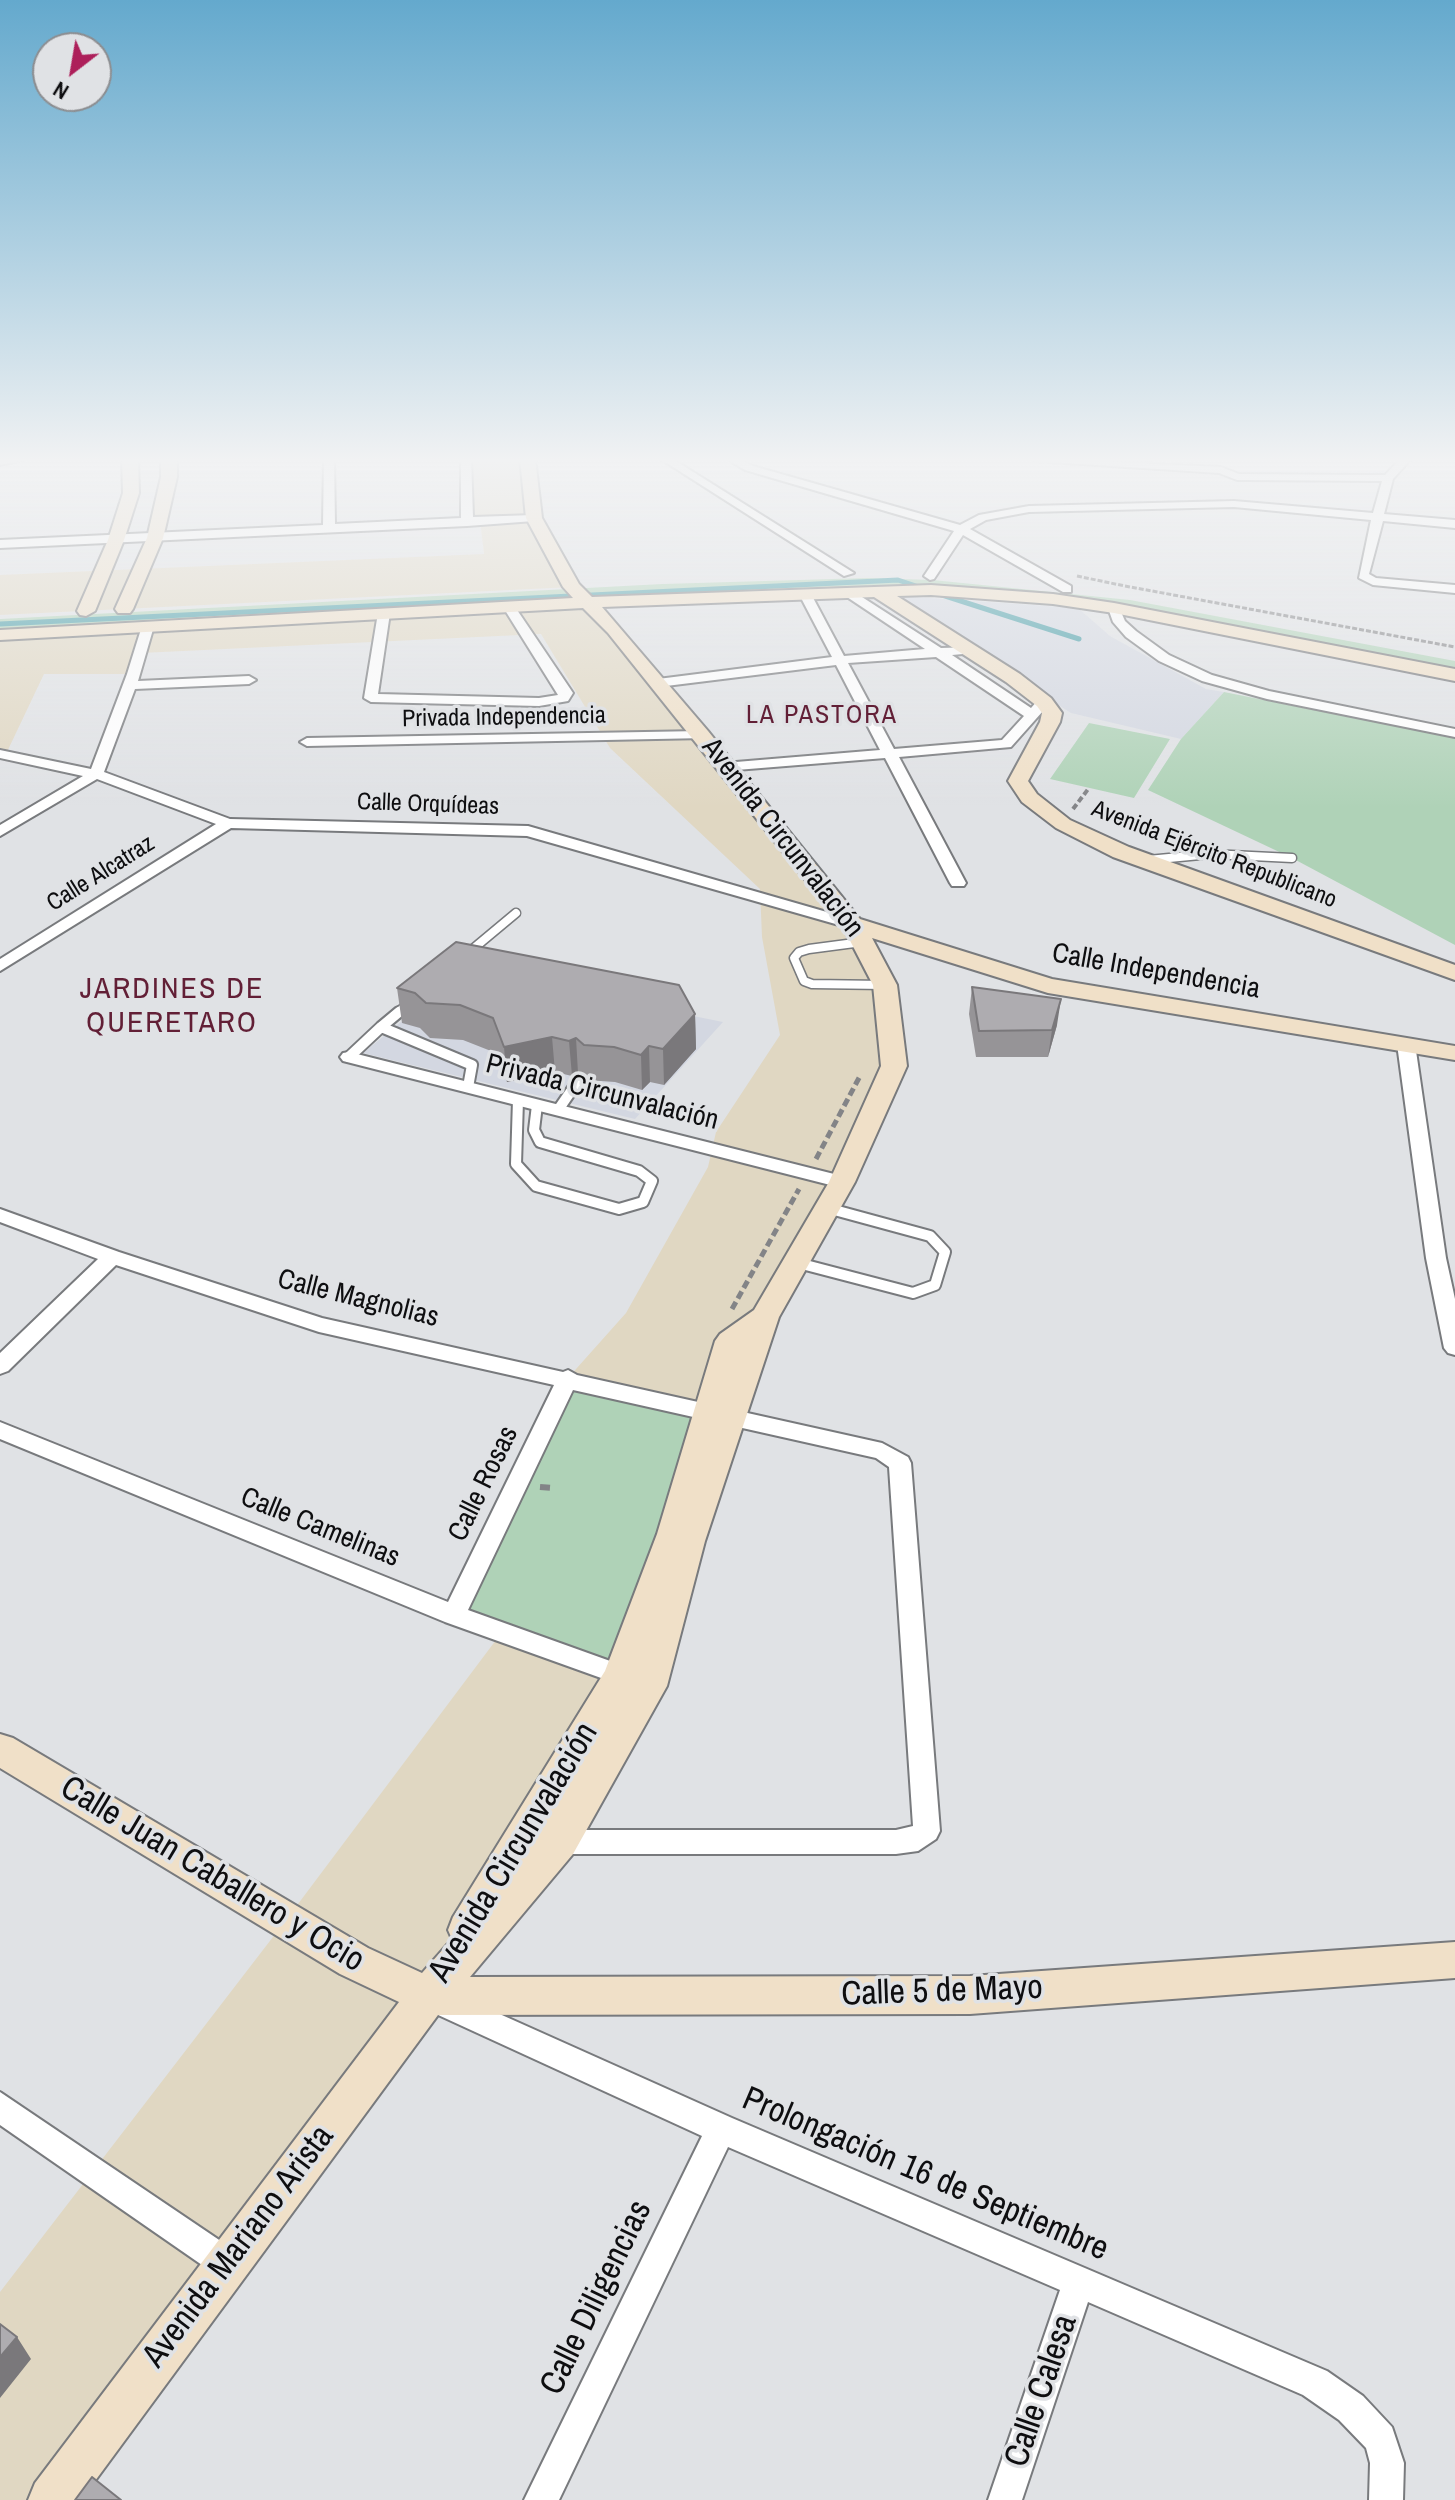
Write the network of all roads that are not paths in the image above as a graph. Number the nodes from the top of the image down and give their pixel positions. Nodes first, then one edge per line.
1 (98, 575) edge
2 (139, 575) edge
3 (565, 575) edge
4 (818, 575) dead end
5 (836, 575) edge
6 (1042, 575) edge
7 (1363, 575) edge
8 (930, 576) joint
9 (848, 583) junction
10 (572, 587) junction
11 (1067, 589) junction
12 (1455, 589) edge
13 (876, 591) junction
14 (805, 594) junction
15 (597, 596) junction
16 (217, 604) dead end
17 (155, 607) dead end
18 (509, 607) junction
19 (1114, 608) junction
20 (124, 609) junction
21 (384, 613) junction
22 (148, 626) junction
23 (0, 635) edge
24 (969, 650) junction
25 (938, 652) junction
26 (1455, 659) edge
27 (842, 660) junction
28 (1455, 675) edge
29 (249, 680) dead end
30 (658, 683) junction
31 (130, 685) junction
32 (1038, 709) junction
33 (1455, 733) edge
34 (701, 735) junction
35 (307, 742) dead end
36 (890, 752) junction
37 (0, 754) edge
38 (724, 767) junction
39 (96, 774) junction
40 (228, 823) junction
41 (0, 831) edge
42 (1292, 858) dead end
43 (1146, 860) junction
44 (958, 883) dead end
45 (516, 913) dead end
46 (858, 933) junction
47 (454, 965) edge
48 (0, 966) edge
49 (1455, 973) edge
50 (885, 985) junction
51 (418, 996) edge
52 (381, 1027) junction
53 (1406, 1044) junction
54 (1455, 1053) edge
55 (349, 1057) joint
56 (578, 1081) dead end
57 (468, 1087) junction
58 (528, 1102) junction
59 (558, 1110) junction
60 (842, 1182) junction
61 (827, 1208) junction
62 (0, 1215) edge
63 (112, 1257) junction
64 (798, 1263) junction
65 (1455, 1348) edge
66 (0, 1366) edge
67 (568, 1378) junction
68 (721, 1413) junction
69 (0, 1430) edge
70 (454, 1615) junction
71 (635, 1681) junction
72 (0, 1749) edge
73 (560, 1842) junction
74 (1455, 1960) edge
75 (428, 1996) junction
76 (0, 2107) edge
77 (721, 2129) junction
78 (226, 2263) junction
79 (1079, 2282) junction
80 (52, 2500) edge
81 (541, 2500) edge
82 (1005, 2500) edge
83 (1386, 2500) edge

1 - 20 street
2 - 20 street
3 - 10 street
4 - 9 street
5 - 9 street
6 - 11 street
7 - 12 street
8 - 9 street
8 - 11 street
9 - 13 street
9 - 14 street
9 - 25 street
10 - 15 street
10 - 16 street
11 - 26 street
13 - 19 street
13 - 24 street
14 - 15 street
14 - 27 street
15 - 18 street
15 - 30 street, Avenida Circunvalación
17 - 20 street
18 - 21 street
18 - 21 street
19 - 28 street
19 - 33 street
21 - 22 street
22 - 23 street
22 - 31 street
24 - 25 street
24 - 32 street
25 - 27 street
25 - 32 street
27 - 30 street
27 - 36 street
29 - 31 street
30 - 34 street, Avenida Circunvalación
31 - 39 street
32 - 36 street
32 - 43 street, Avenida Ejército Republicano
34 - 35 street, Privada Independencia
34 - 38 street, Avenida Circunvalación
36 - 38 street
36 - 44 street
37 - 39 street, Calle Orquídeas
38 - 46 street, Avenida Circunvalación
39 - 40 street, Calle Orquídeas
39 - 41 street
40 - 46 street, Calle Orquídeas
40 - 48 street, Calle Alcatraz
42 - 43 lane
43 - 49 street, Avenida Ejército Republicano
45 - 47 lane
46 - 50 street, Avenida Circunvalación
46 - 50 lane
46 - 53 street, Calle Independencia
50 - 60 street, Avenida Circunvalación
51 - 52 lane
52 - 55 lane
52 - 57 lane
53 - 54 street, Calle Independencia
53 - 65 street
55 - 57 street, Privada Circunvalación
56 - 59 lane
57 - 58 street, Privada Circunvalación
58 - 58 lane
58 - 59 street, Privada Circunvalación
59 - 60 street, Privada Circunvalación
60 - 61 street, Avenida Circunvalación
61 - 64 street, Avenida Circunvalación
61 - 64 lane
62 - 63 street, Calle Magnolias
63 - 66 street
63 - 67 street, Calle Magnolias
64 - 68 street, Avenida Circunvalación
67 - 68 street, Calle Magnolias
67 - 70 street, Calle Rosas
68 - 71 street, Avenida Circunvalación
68 - 73 street, Calle Magnolias
69 - 70 street, Calle Camelinas
70 - 71 street, Calle Camelinas
71 - 73 street, Avenida Circunvalación
71 - 75 street, Avenida Circunvalación
72 - 75 street, Calle Juan Caballero y Ocio
73 - 75 street, Avenida Circunvalación
74 - 75 street, Calle 5 de Mayo
75 - 77 street, Prolongación 16 de Septiembre
75 - 78 street, Avenida Mariano Arista
76 - 78 street
77 - 79 street, Prolongación 16 de Septiembre
77 - 81 street, Calle Diligencias
78 - 80 street, Avenida Mariano Arista
79 - 82 street, Calle Calesa
79 - 83 street, Prolongación 16 de Septiembre

